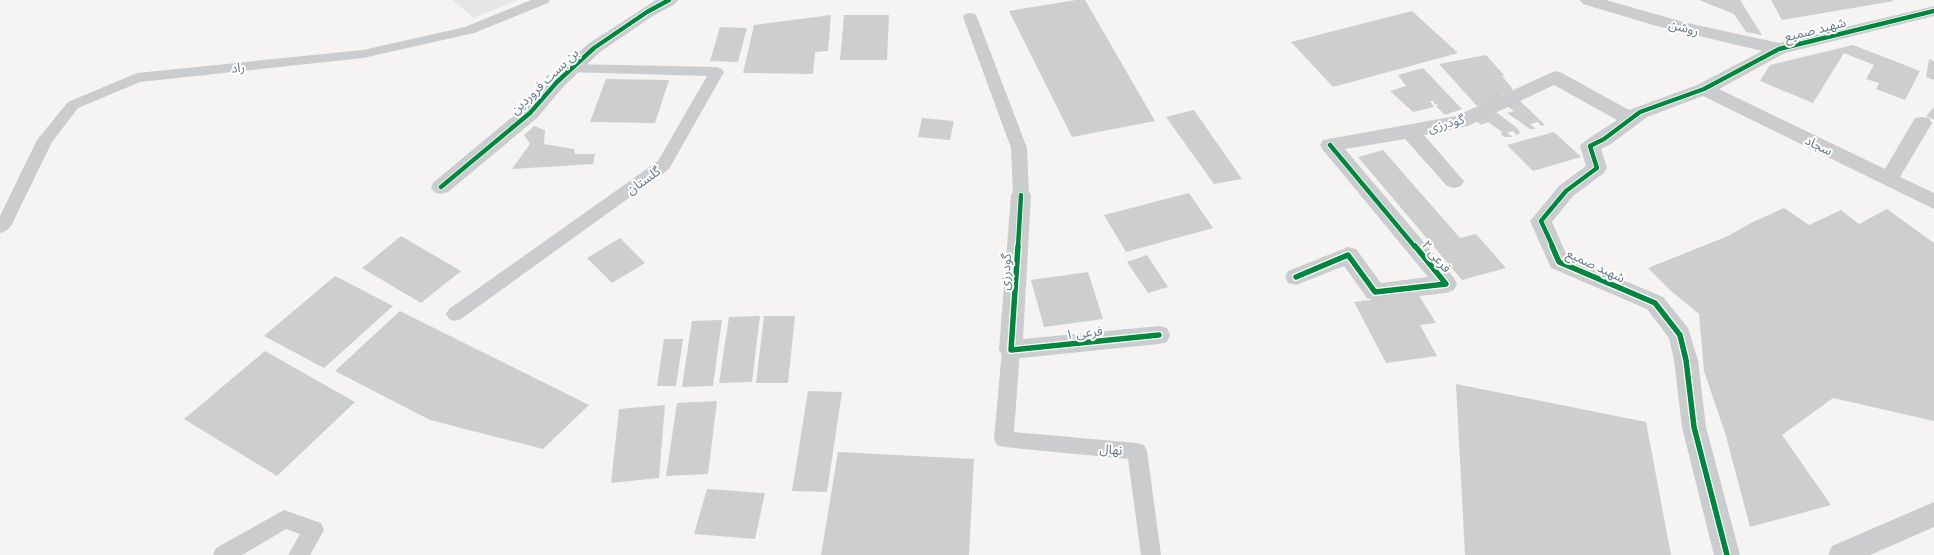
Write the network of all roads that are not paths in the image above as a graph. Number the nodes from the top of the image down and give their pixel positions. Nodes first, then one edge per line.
1 (543, 0) edge
2 (669, 0) edge
3 (1590, 0) edge
4 (1934, 11) edge
5 (970, 17) dead end
6 (1779, 49) junction
7 (572, 69) junction
8 (1704, 89) junction
9 (1630, 119) junction
10 (1922, 123) dead end
11 (1410, 132) junction
12 (1330, 145) joint
13 (1889, 179) junction
14 (1454, 181) dead end
15 (441, 187) dead end
16 (1020, 195) joint
17 (1934, 202) edge
18 (0, 227) edge
19 (1296, 277) dead end
20 (455, 314) dead end
21 (1159, 335) dead end
22 (1011, 350) junction
23 (1004, 439) joint
24 (1934, 514) edge
25 (223, 555) edge
26 (298, 555) edge
27 (1151, 555) edge
28 (1727, 555) edge
29 (1841, 555) edge

1 - 18 lane, راد
2 - 7 street, بن بست فروردین
3 - 6 street, روشن
4 - 6 street, شهید صمیع
5 - 16 lane, گودرزی
6 - 8 street, شهید صمیع
7 - 15 street, بن بست فروردین
7 - 20 lane, گلستان
8 - 9 street, شهید صمیع
8 - 13 street, سجاد
9 - 11 street, گودرزی
9 - 28 street, شهید صمیع
10 - 13 street
11 - 12 street, گودرزی
11 - 14 street
12 - 19 street, فرعی ۲
13 - 17 street, سجاد
16 - 22 street, گودرزی
21 - 22 street, فرعی ۱
22 - 23 lane, گودرزی
23 - 27 lane, نهال
24 - 29 street
25 - 26 lane

